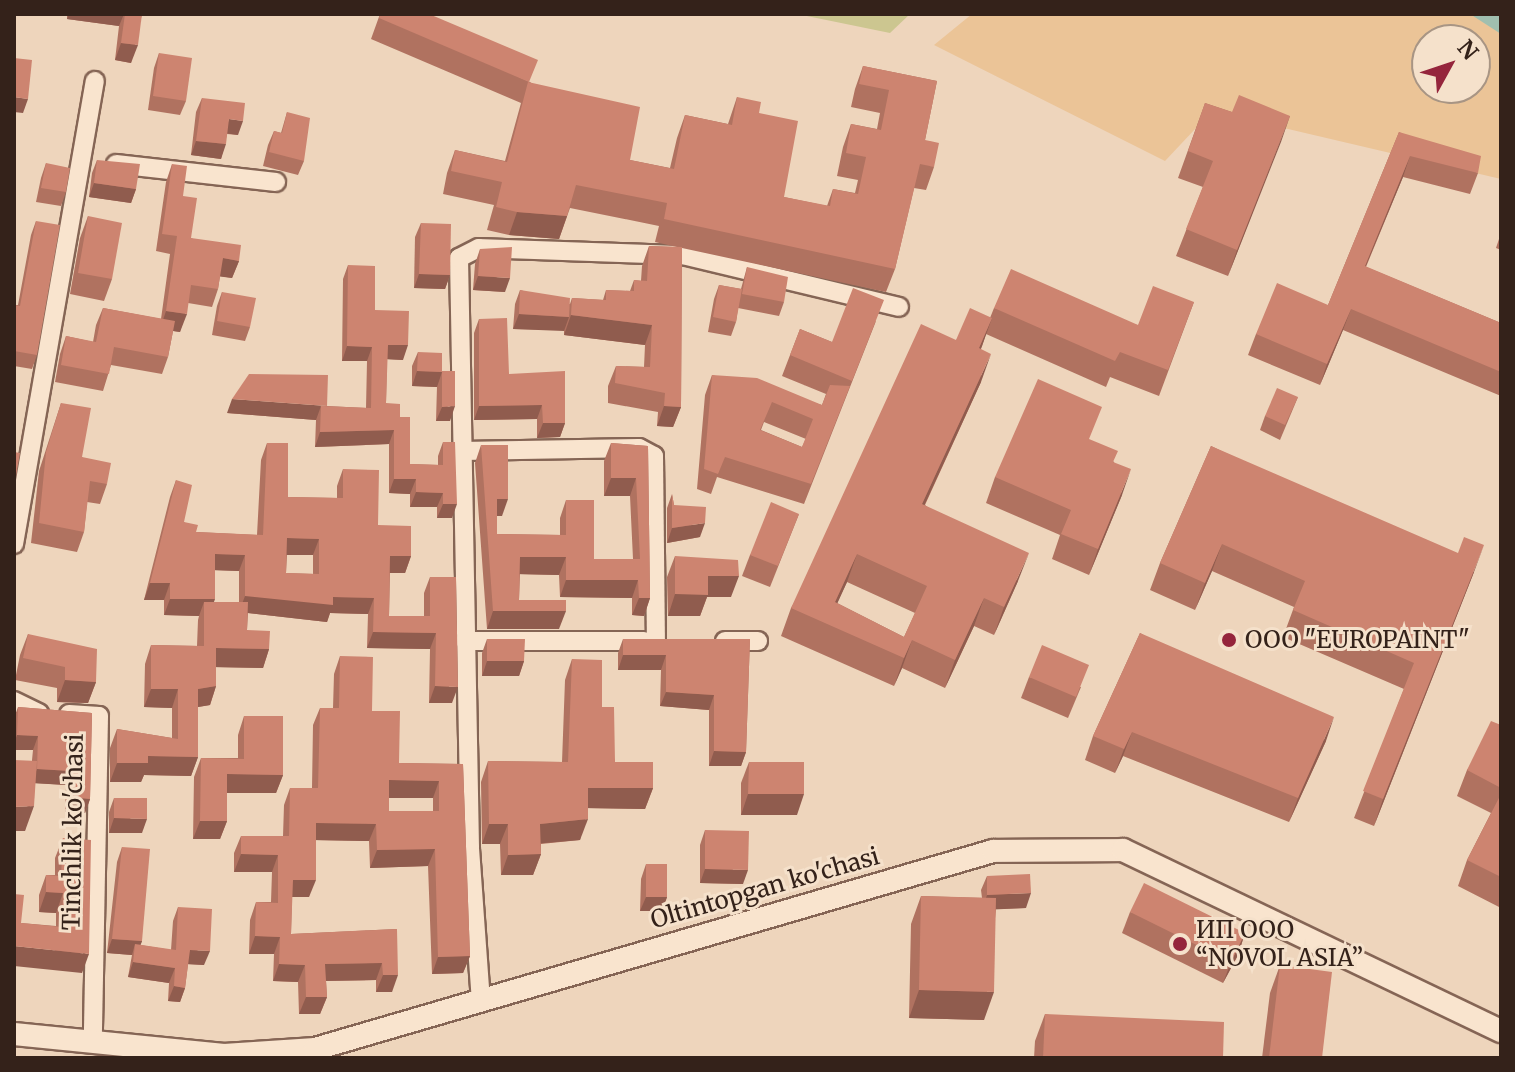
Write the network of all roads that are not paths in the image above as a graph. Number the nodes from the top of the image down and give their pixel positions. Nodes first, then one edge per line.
1 (95, 81) dead end
2 (81, 160) junction
3 (276, 182) dead end
4 (899, 307) dead end
5 (461, 451) junction
6 (14, 544) edge
7 (465, 641) junction
8 (700, 641) edge
9 (758, 641) dead end
10 (14, 701) edge
11 (481, 1002) junction
12 (1501, 1031) edge
13 (14, 1034) edge
14 (93, 1038) junction

1 - 2 street
2 - 3 street
2 - 6 street
4 - 5 street
5 - 7 street
5 - 7 street
7 - 11 street
8 - 9 street
10 - 14 street, Tinchlik ko'chasi
11 - 12 street, Oltintopgan ko'chasi
11 - 14 street, Oltintopgan ko'chasi
13 - 14 street, Oltintopgan ko'chasi

